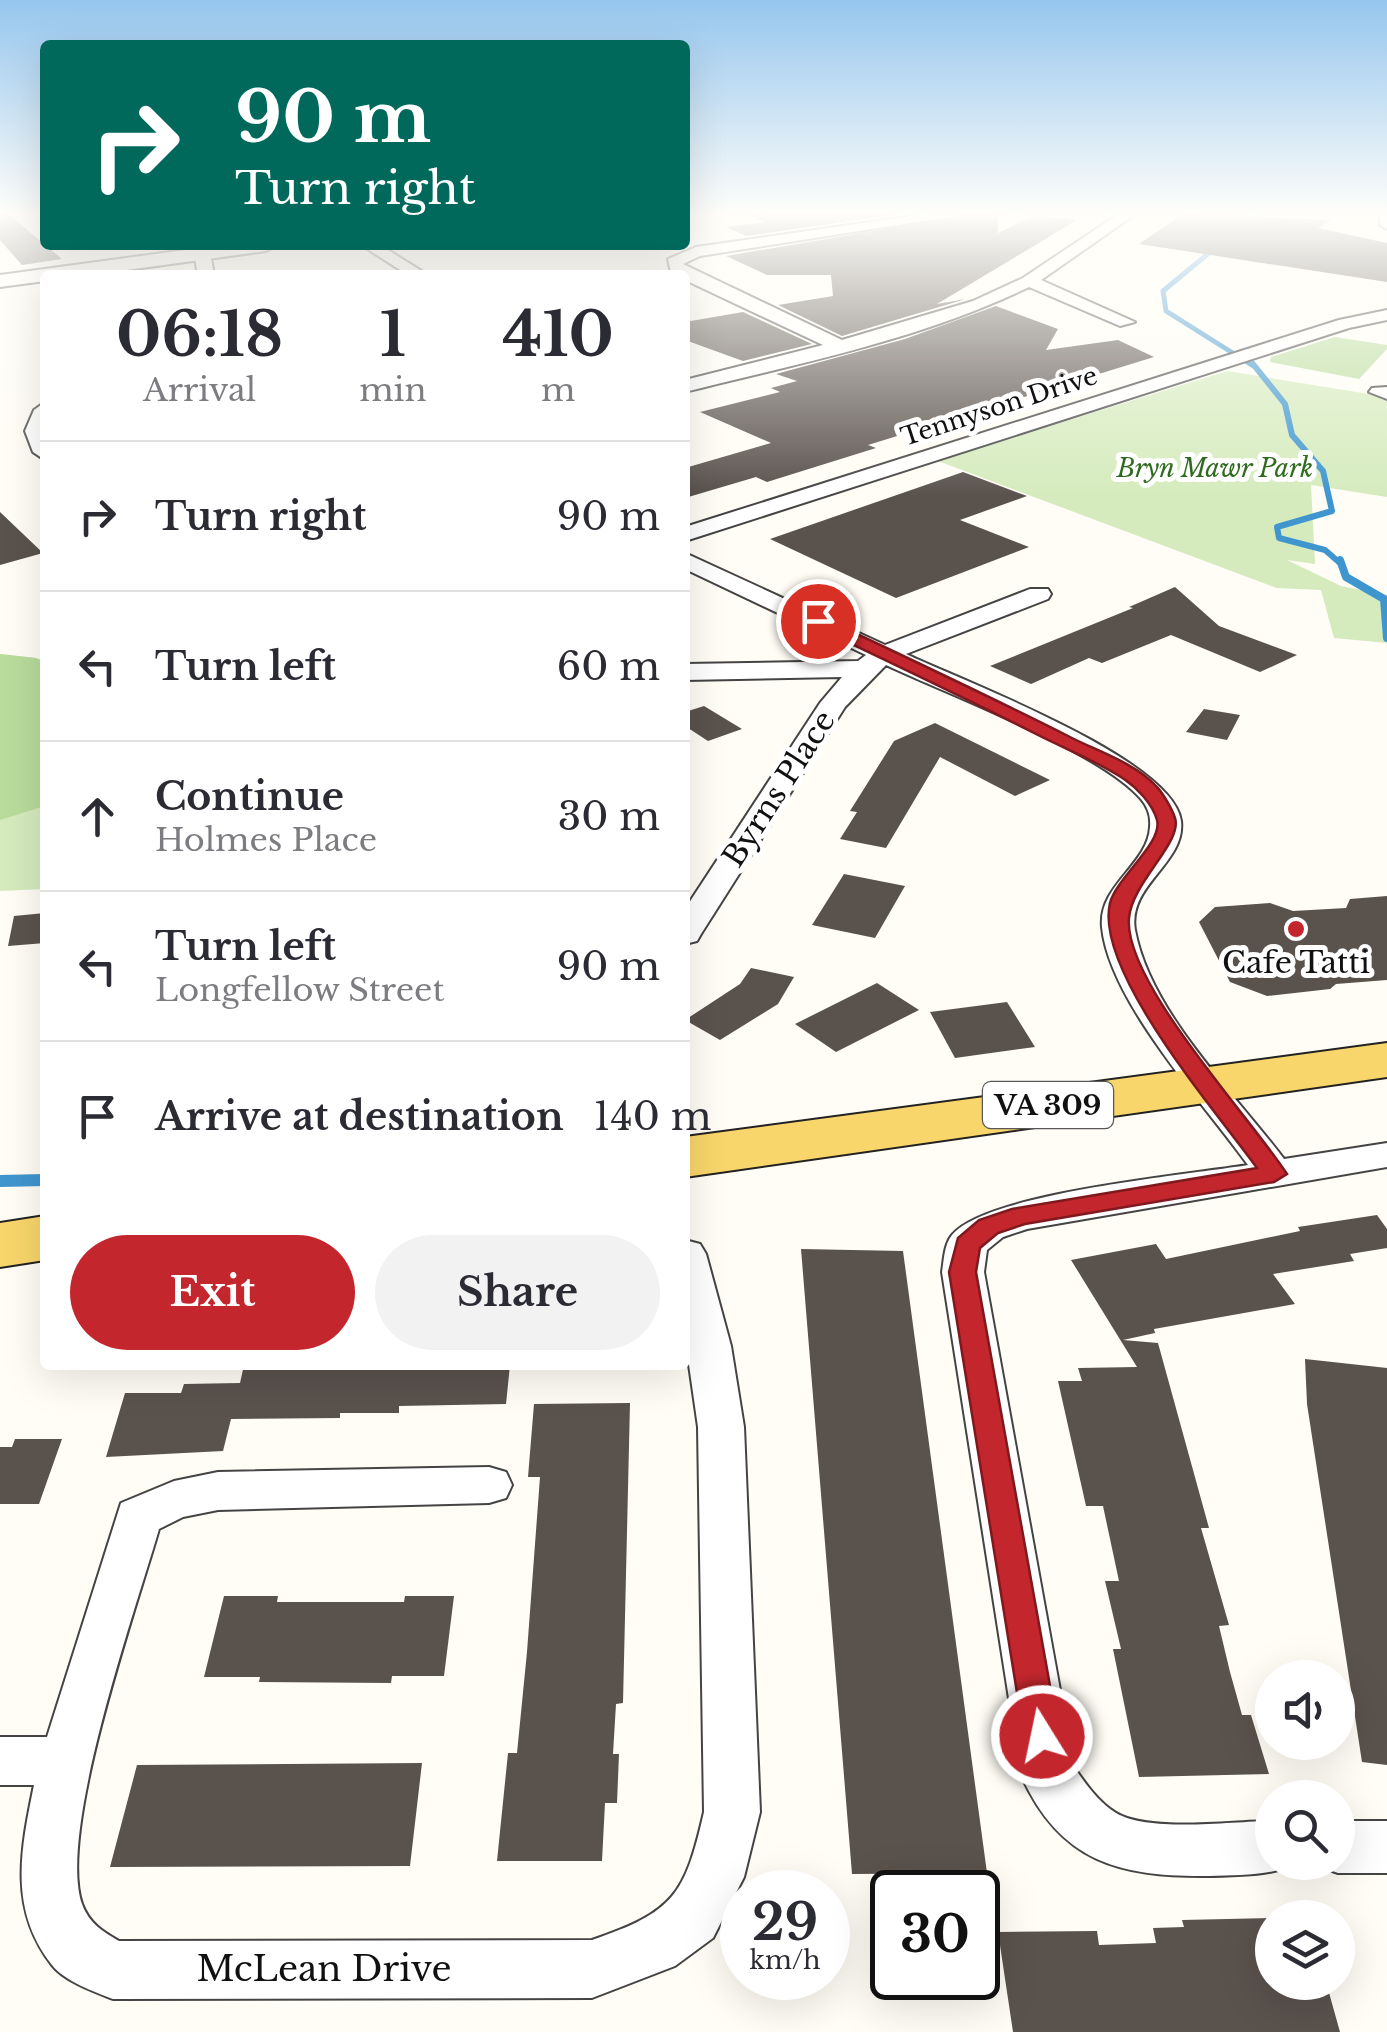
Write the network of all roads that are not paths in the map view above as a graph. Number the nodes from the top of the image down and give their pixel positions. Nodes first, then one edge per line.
1 (754, 306) edge
2 (971, 306) edge
3 (1087, 306) edge
4 (1387, 315) edge
5 (1126, 322) dead end
6 (840, 346) junction
7 (690, 385) edge
8 (40, 417) edge
9 (40, 447) edge
10 (690, 532) edge
11 (690, 563) edge
12 (1039, 594) dead end
13 (874, 662) junction
14 (690, 672) edge
15 (690, 926) edge
16 (1387, 1060) edge
17 (1208, 1082) junction
18 (1387, 1155) edge
19 (690, 1156) edge
20 (1274, 1174) junction
21 (40, 1239) edge
22 (0, 1245) edge
23 (690, 1273) edge
24 (490, 1485) dead end
25 (0, 1761) edge
26 (66, 1761) junction
27 (1255, 1847) edge
28 (1355, 1847) edge
29 (1387, 1847) edge

1 - 6 street
2 - 6 street
3 - 5 street
4 - 10 street, Tennyson Drive
6 - 7 street
8 - 9 street
11 - 13 street
12 - 13 street
13 - 14 street
13 - 15 street, Byrns Place
13 - 17 street
16 - 17 main road, VA 309
17 - 19 main road, VA 309
17 - 20 street
18 - 20 street
20 - 27 street
21 - 22 main road
23 - 26 street, McLean Drive
24 - 26 street, McLean Drive
25 - 26 street
28 - 29 street

